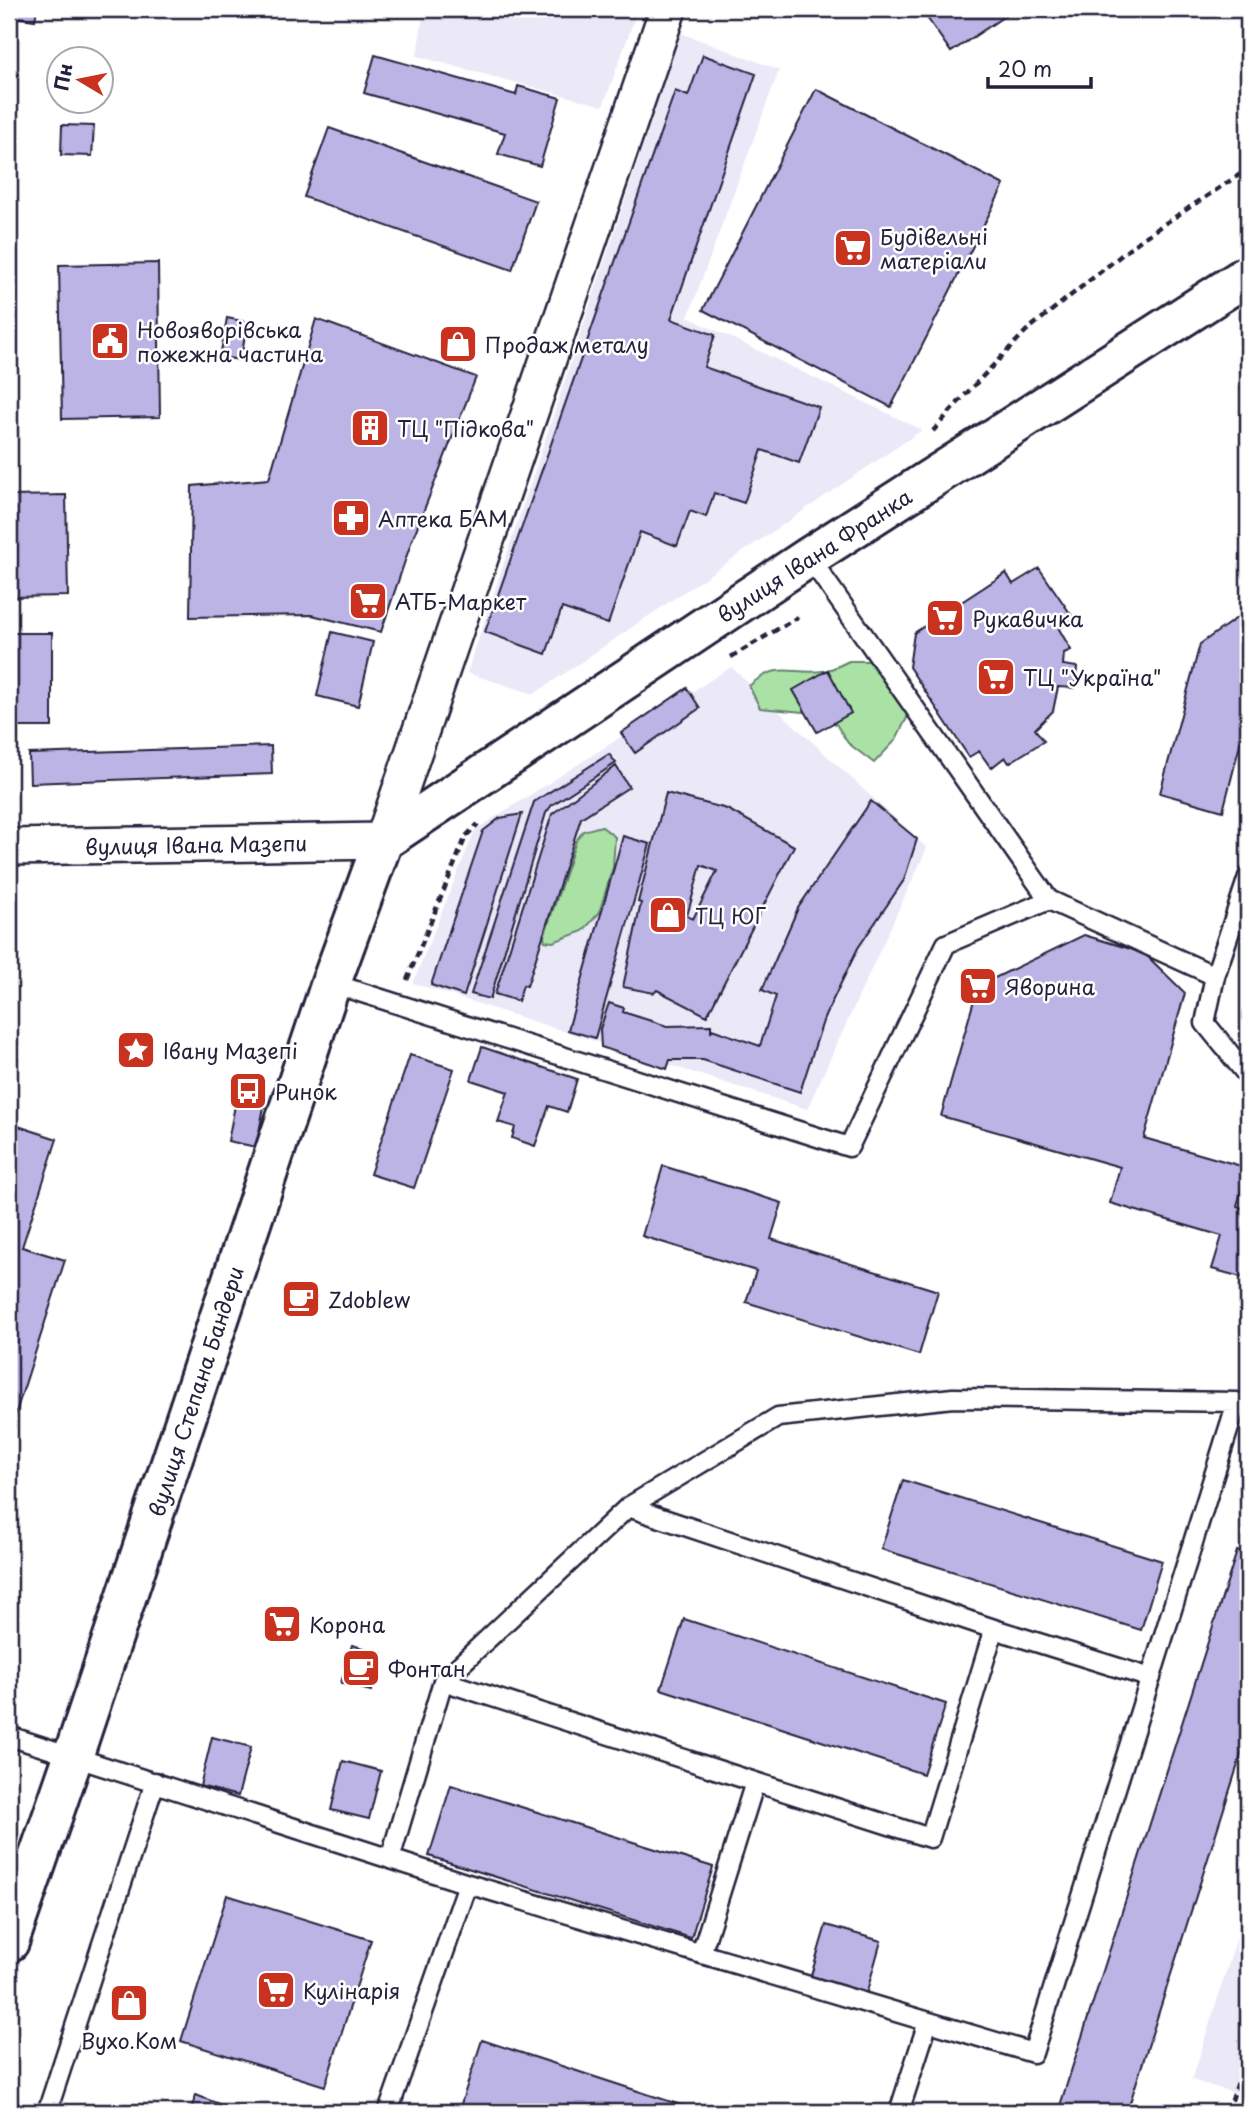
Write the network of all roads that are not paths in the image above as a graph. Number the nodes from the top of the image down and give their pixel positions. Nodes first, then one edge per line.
1 (668, 9) edge
2 (1248, 275) edge
3 (809, 557) junction
4 (383, 841) junction
5 (9, 847) edge
6 (1248, 877) edge
7 (1049, 900) junction
8 (1215, 976) junction
9 (331, 983) junction
10 (1248, 1076) edge
11 (1243, 1404) edge
12 (628, 1507) junction
13 (994, 1629) junction
14 (1151, 1678) junction
15 (443, 1681) junction
16 (9, 1736) edge
17 (73, 1757) junction
18 (155, 1782) junction
19 (755, 1782) junction
20 (390, 1859) junction
21 (467, 1884) junction
22 (9, 1942) edge
23 (701, 1954) junction
24 (928, 2022) junction
25 (47, 2112) edge
26 (388, 2112) edge
27 (899, 2112) edge

1 - 4 street
2 - 3 street, вулиця Івана Франка
3 - 4 street, вулиця Івана Франка
3 - 7 lane
4 - 5 street, вулиця Івана Мазепи
4 - 9 street, вулиця Степана Бандери
6 - 8 lane
7 - 8 lane
7 - 9 lane
8 - 10 lane
9 - 17 street, вулиця Степана Бандери
11 - 12 lane
11 - 14 lane
12 - 13 lane
12 - 15 lane
13 - 14 lane
13 - 19 lane
14 - 24 lane
15 - 19 lane
15 - 20 lane
16 - 17 lane
17 - 18 lane
17 - 22 street, вулиця Степана Бандери
18 - 20 lane
18 - 25 lane
19 - 23 lane
20 - 21 lane
21 - 23 lane
21 - 26 lane
23 - 24 lane
24 - 27 lane

